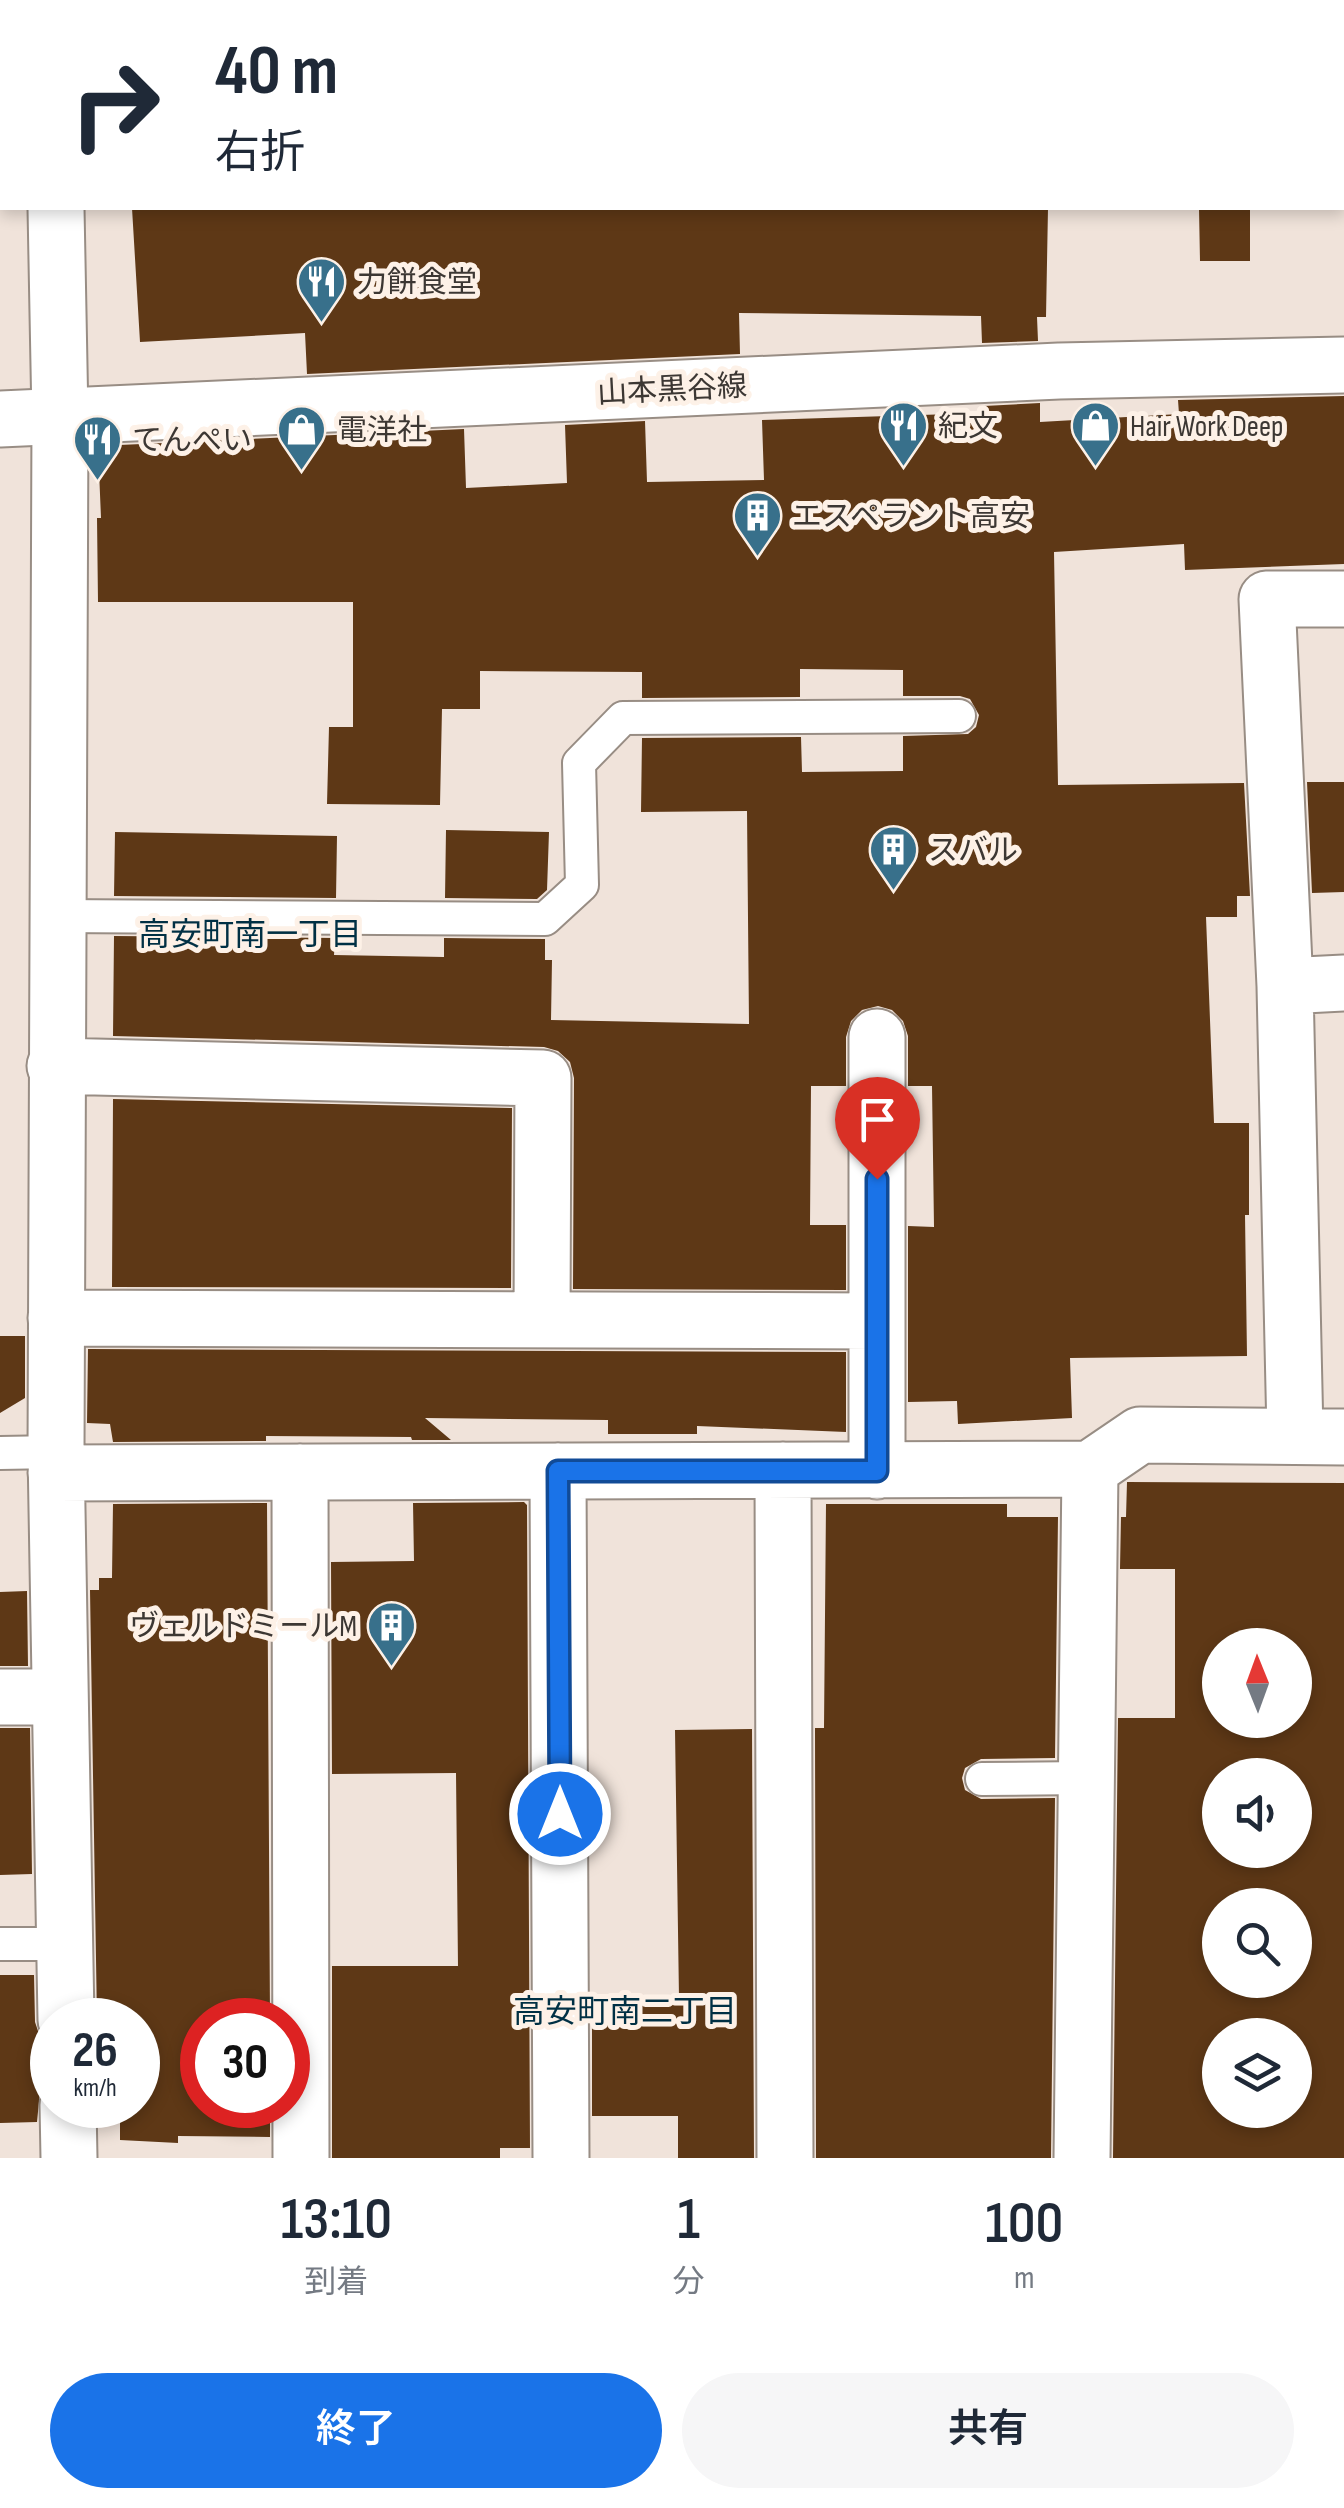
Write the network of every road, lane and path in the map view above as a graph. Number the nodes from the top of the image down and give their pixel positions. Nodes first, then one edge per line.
1 (56, 210) edge
2 (1344, 365) edge
3 (60, 418) junction
4 (0, 419) edge
5 (1344, 599) edge
6 (960, 716) dead end
7 (56, 916) junction
8 (1344, 984) edge
9 (1285, 986) junction
10 (877, 1037) dead end
11 (55, 1066) junction
12 (56, 1318) junction
13 (542, 1320) junction
14 (877, 1321) junction
15 (1320, 1436) edge
16 (0, 1453) edge
17 (56, 1462) junction
18 (1090, 1469) junction
19 (784, 1470) junction
20 (558, 1471) junction
21 (877, 1471) junction
22 (300, 1472) junction
23 (0, 1697) edge
24 (60, 1697) junction
25 (1086, 1778) junction
26 (982, 1779) dead end
27 (0, 1944) edge
28 (65, 1944) junction
29 (66, 1998) edge
30 (68, 2128) edge
31 (69, 2158) edge
32 (302, 2158) edge
33 (561, 2158) edge
34 (785, 2158) edge
35 (1082, 2158) edge

1 - 3 street
2 - 3 street, 山本黒谷線
3 - 4 street, 山本黒谷線
3 - 7 street
5 - 9 street
6 - 7 lane
7 - 11 street
8 - 9 street
9 - 15 street
10 - 14 street
11 - 12 street
11 - 13 street
12 - 13 street
12 - 17 street
13 - 14 street
14 - 21 street
15 - 18 street
16 - 17 lane
17 - 22 street
17 - 24 street
18 - 21 street
18 - 25 street
19 - 20 street
19 - 21 street
19 - 34 street
20 - 22 street
20 - 33 street
22 - 32 street
23 - 24 street
24 - 28 street
25 - 26 lane
25 - 35 street
27 - 28 lane
28 - 29 street
30 - 31 street

